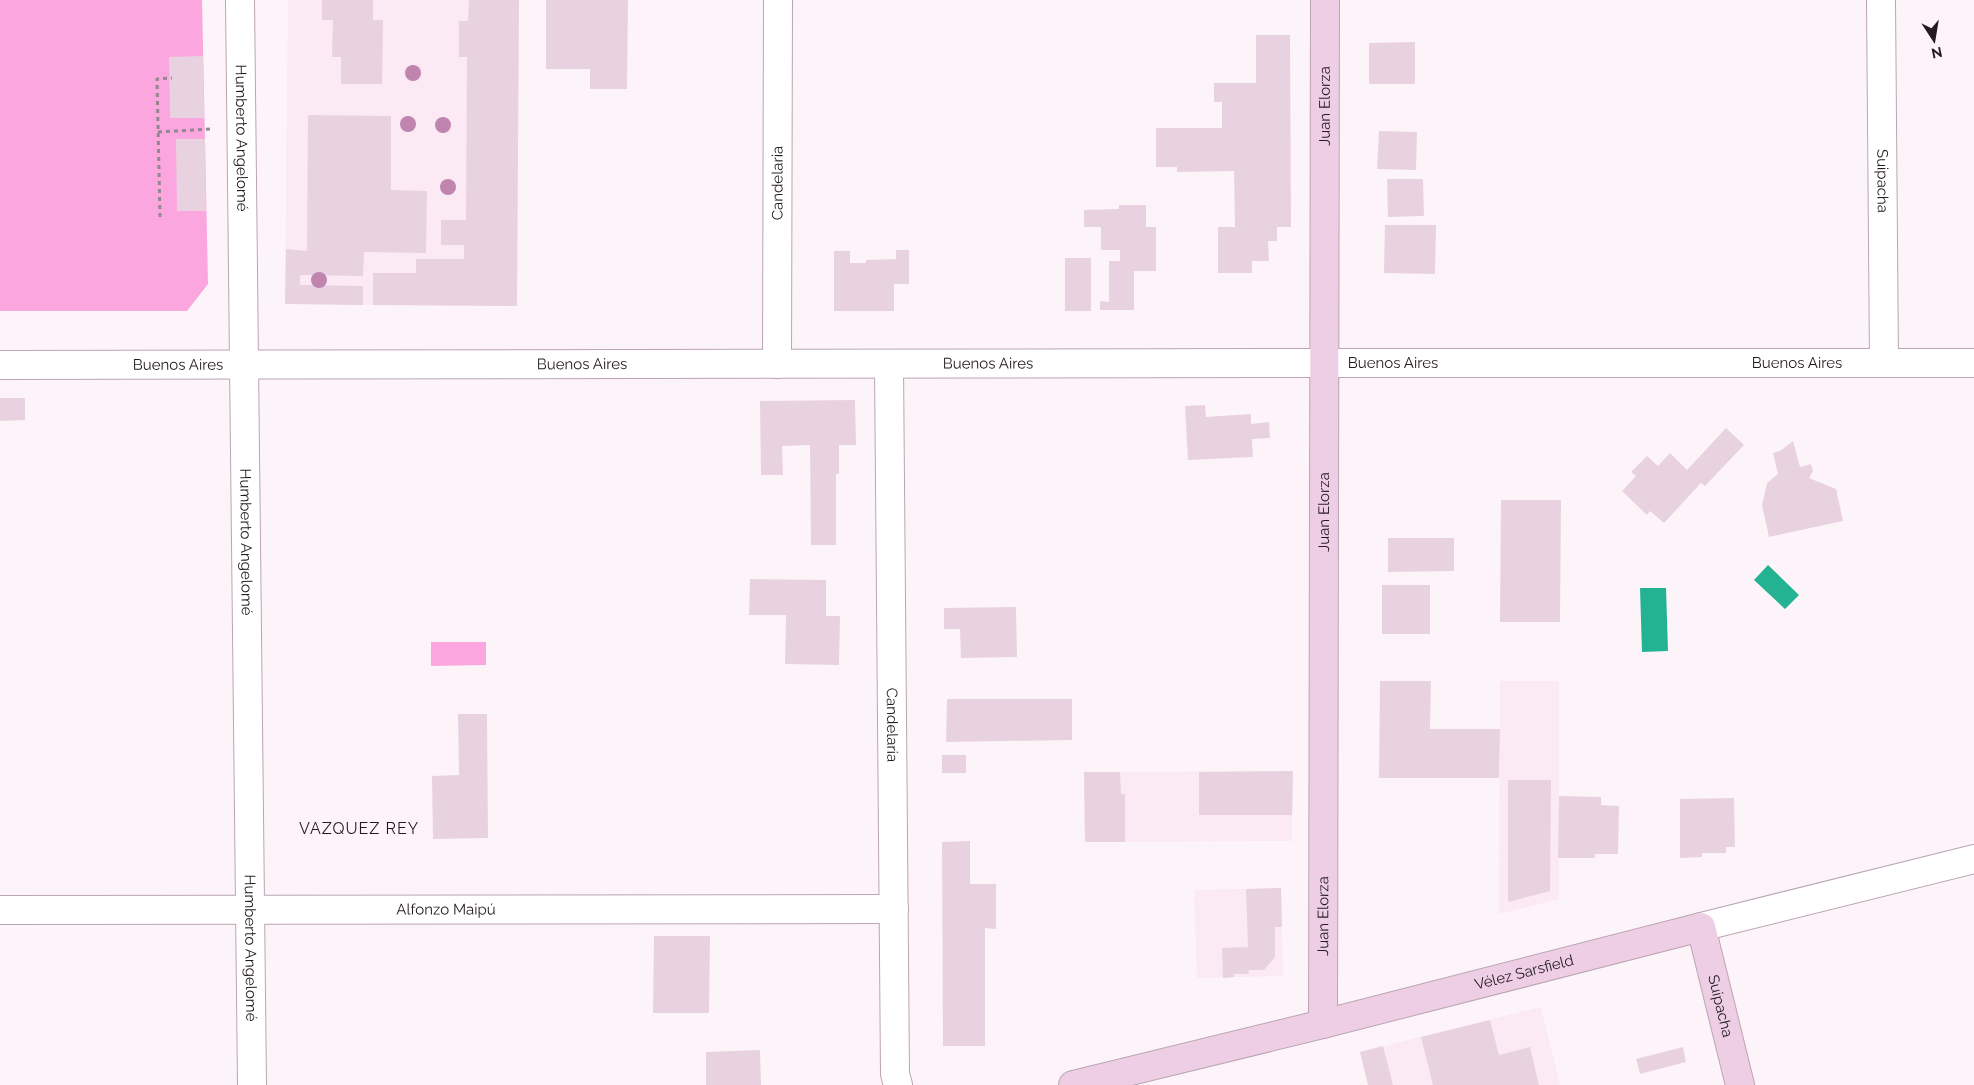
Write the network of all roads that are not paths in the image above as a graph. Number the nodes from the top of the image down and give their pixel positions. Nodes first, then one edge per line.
1 (240, 0) edge
2 (778, 0) edge
3 (1325, 0) edge
4 (1881, 0) edge
5 (1324, 363) junction
6 (1884, 363) junction
7 (1974, 363) edge
8 (777, 364) junction
9 (889, 364) junction
10 (0, 365) edge
11 (244, 365) junction
12 (1974, 859) edge
13 (894, 909) junction
14 (0, 910) edge
15 (249, 910) junction
16 (1701, 927) junction
17 (1323, 1024) junction
18 (252, 1085) edge
19 (898, 1085) edge
20 (1073, 1085) edge
21 (1740, 1085) edge

1 - 11 street, Humberto Angelomé
2 - 8 street, Candelaria
3 - 5 main road, Juan Elorza
4 - 6 street, Suipacha
5 - 6 street, Buenos Aires
5 - 9 street, Buenos Aires
5 - 17 main road, Juan Elorza
6 - 7 street, Buenos Aires
8 - 9 street, Buenos Aires
8 - 11 street, Buenos Aires
9 - 13 street, Candelaria
10 - 11 street, Buenos Aires
11 - 15 street, Humberto Angelomé
12 - 16 street, Vélez Sarsfield
13 - 15 street, Alfonzo Maipú
13 - 19 street, Candelaria
14 - 15 street, Alfonzo Maipú
15 - 18 street, Humberto Angelomé
16 - 17 main road, Vélez Sarsfield
16 - 21 main road, Suipacha
17 - 20 main road, Vélez Sarsfield

